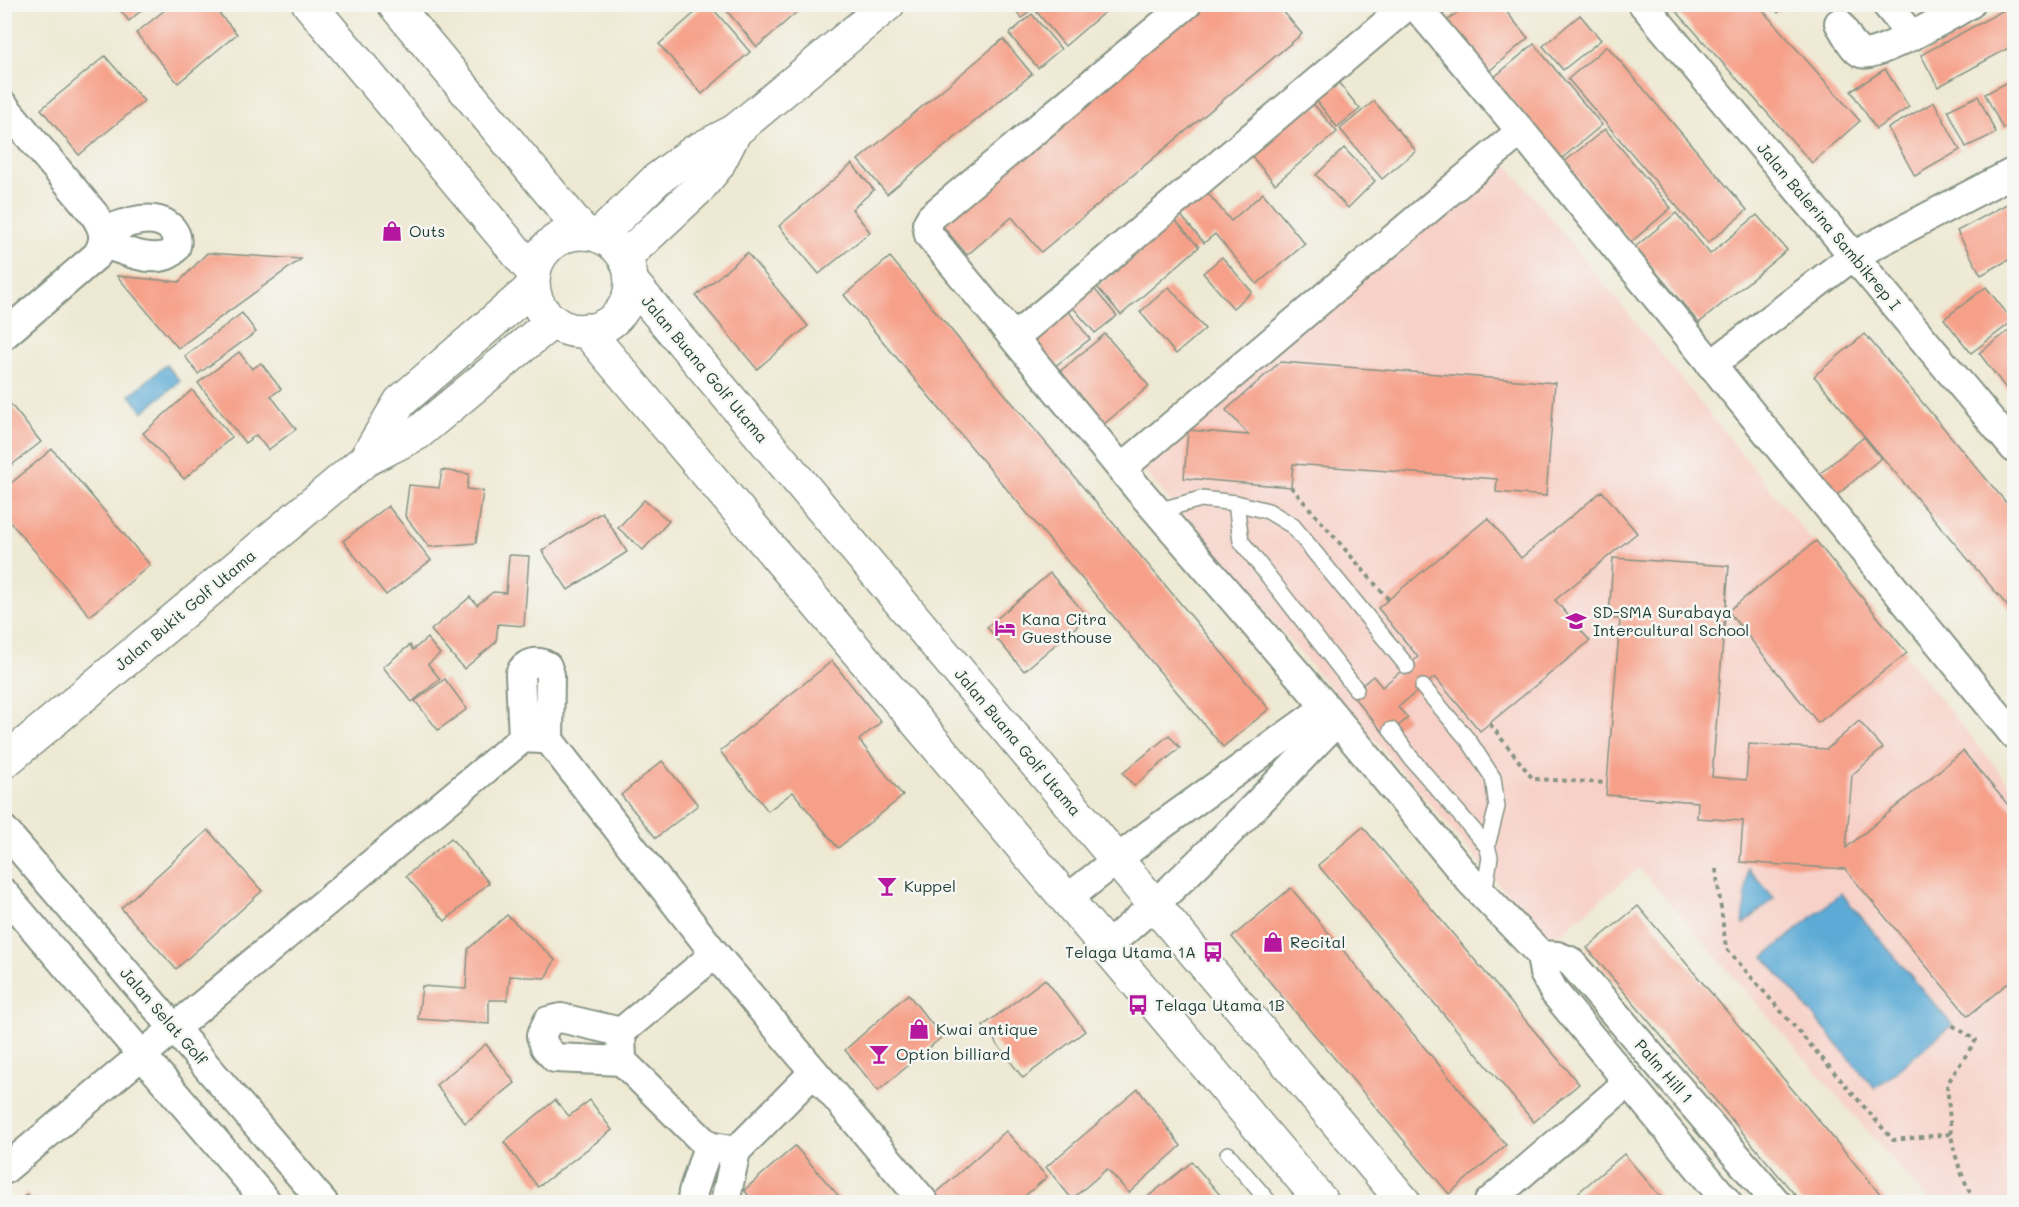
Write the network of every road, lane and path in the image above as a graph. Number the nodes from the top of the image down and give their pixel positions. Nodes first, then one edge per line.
1 (309, 4) edge
2 (394, 4) edge
3 (888, 4) edge
4 (1187, 4) edge
5 (1409, 4) edge
6 (1414, 4) edge
7 (1643, 4) edge
8 (1886, 4) edge
9 (1970, 4) edge
10 (1839, 24) dead end
11 (1912, 36) junction
12 (4, 106) edge
13 (735, 131) junction
14 (1521, 131) junction
15 (2014, 172) edge
16 (592, 234) junction
17 (1853, 256) junction
18 (628, 269) junction
19 (534, 280) junction
20 (553, 321) junction
21 (586, 330) junction
22 (4, 335) edge
23 (1015, 338) junction
24 (1712, 365) junction
25 (2014, 448) edge
26 (365, 460) junction
27 (1122, 468) junction
28 (1291, 487) dead end
29 (1236, 503) junction
30 (1157, 511) junction
31 (1389, 600) dead end
32 (1407, 666) dead end
33 (1423, 687) dead end
34 (1356, 689) dead end
35 (1331, 715) junction
36 (1490, 724) dead end
37 (1391, 730) dead end
38 (2014, 735) edge
39 (4, 762) edge
40 (1607, 783) dead end
41 (4, 830) edge
42 (1487, 846) junction
43 (1116, 859) junction
44 (1716, 868) dead end
45 (1478, 888) junction
46 (4, 893) edge
47 (1067, 899) junction
48 (1155, 906) junction
49 (1107, 946) junction
50 (715, 954) junction
51 (1542, 955) junction
52 (1952, 1024) dead end
53 (175, 1029) junction
54 (621, 1032) junction
55 (143, 1056) junction
56 (622, 1061) junction
57 (814, 1072) junction
58 (1627, 1083) junction
59 (1951, 1134) junction
60 (708, 1146) junction
61 (736, 1151) junction
62 (1228, 1154) dead end
63 (4, 1170) edge
64 (267, 1203) edge
65 (323, 1203) edge
66 (692, 1203) edge
67 (725, 1203) edge
68 (924, 1203) edge
69 (1269, 1203) edge
70 (1323, 1203) edge
71 (1404, 1203) edge
72 (1489, 1203) edge
73 (1727, 1203) edge
74 (1776, 1203) edge
75 (1975, 1203) edge

1 - 19 main road
2 - 16 main road
3 - 13 main road
4 - 23 street
5 - 23 street
6 - 14 street
7 - 17 street, Jalan Balerina Sambikrep I
8 - 11 street
9 - 11 street
10 - 11 street
12 - 22 street
13 - 16 main road
13 - 18 main road
14 - 24 street
14 - 27 street
15 - 17 street
16 - 18 main road
16 - 19 main road
17 - 24 street
17 - 25 street, Jalan Balerina Sambikrep I
18 - 21 main road
18 - 43 main road, Jalan Buana Golf Utama
19 - 20 main road
19 - 26 main road, Jalan Bukit Golf Utama
20 - 21 main road
20 - 26 main road, Jalan Bukit Golf Utama
21 - 47 main road
23 - 27 street
24 - 38 street
26 - 39 main road, Jalan Bukit Golf Utama
27 - 30 street
28 - 31 path
29 - 30 lane
29 - 32 lane
29 - 34 lane
30 - 35 street
33 - 42 lane
35 - 43 street
35 - 45 street
35 - 48 street
36 - 40 path
37 - 42 lane
41 - 53 street, Jalan Selat Golf
42 - 45 lane
43 - 47 street
43 - 48 main road, Jalan Buana Golf Utama
44 - 59 path
45 - 51 street
46 - 55 street
47 - 49 main road
48 - 49 street
48 - 71 main road, Jalan Buana Golf Utama
49 - 70 main road
50 - 53 street
50 - 54 street
50 - 57 street
51 - 58 street
51 - 74 street, Palm Hill 1
52 - 59 path
53 - 55 street
53 - 65 street, Jalan Selat Golf
54 - 56 street
54 - 56 street
55 - 63 street
55 - 64 street
56 - 60 street
57 - 61 street
57 - 68 street
58 - 72 street
58 - 73 street
59 - 75 path
60 - 61 street
60 - 66 street
61 - 67 street
62 - 69 lane

